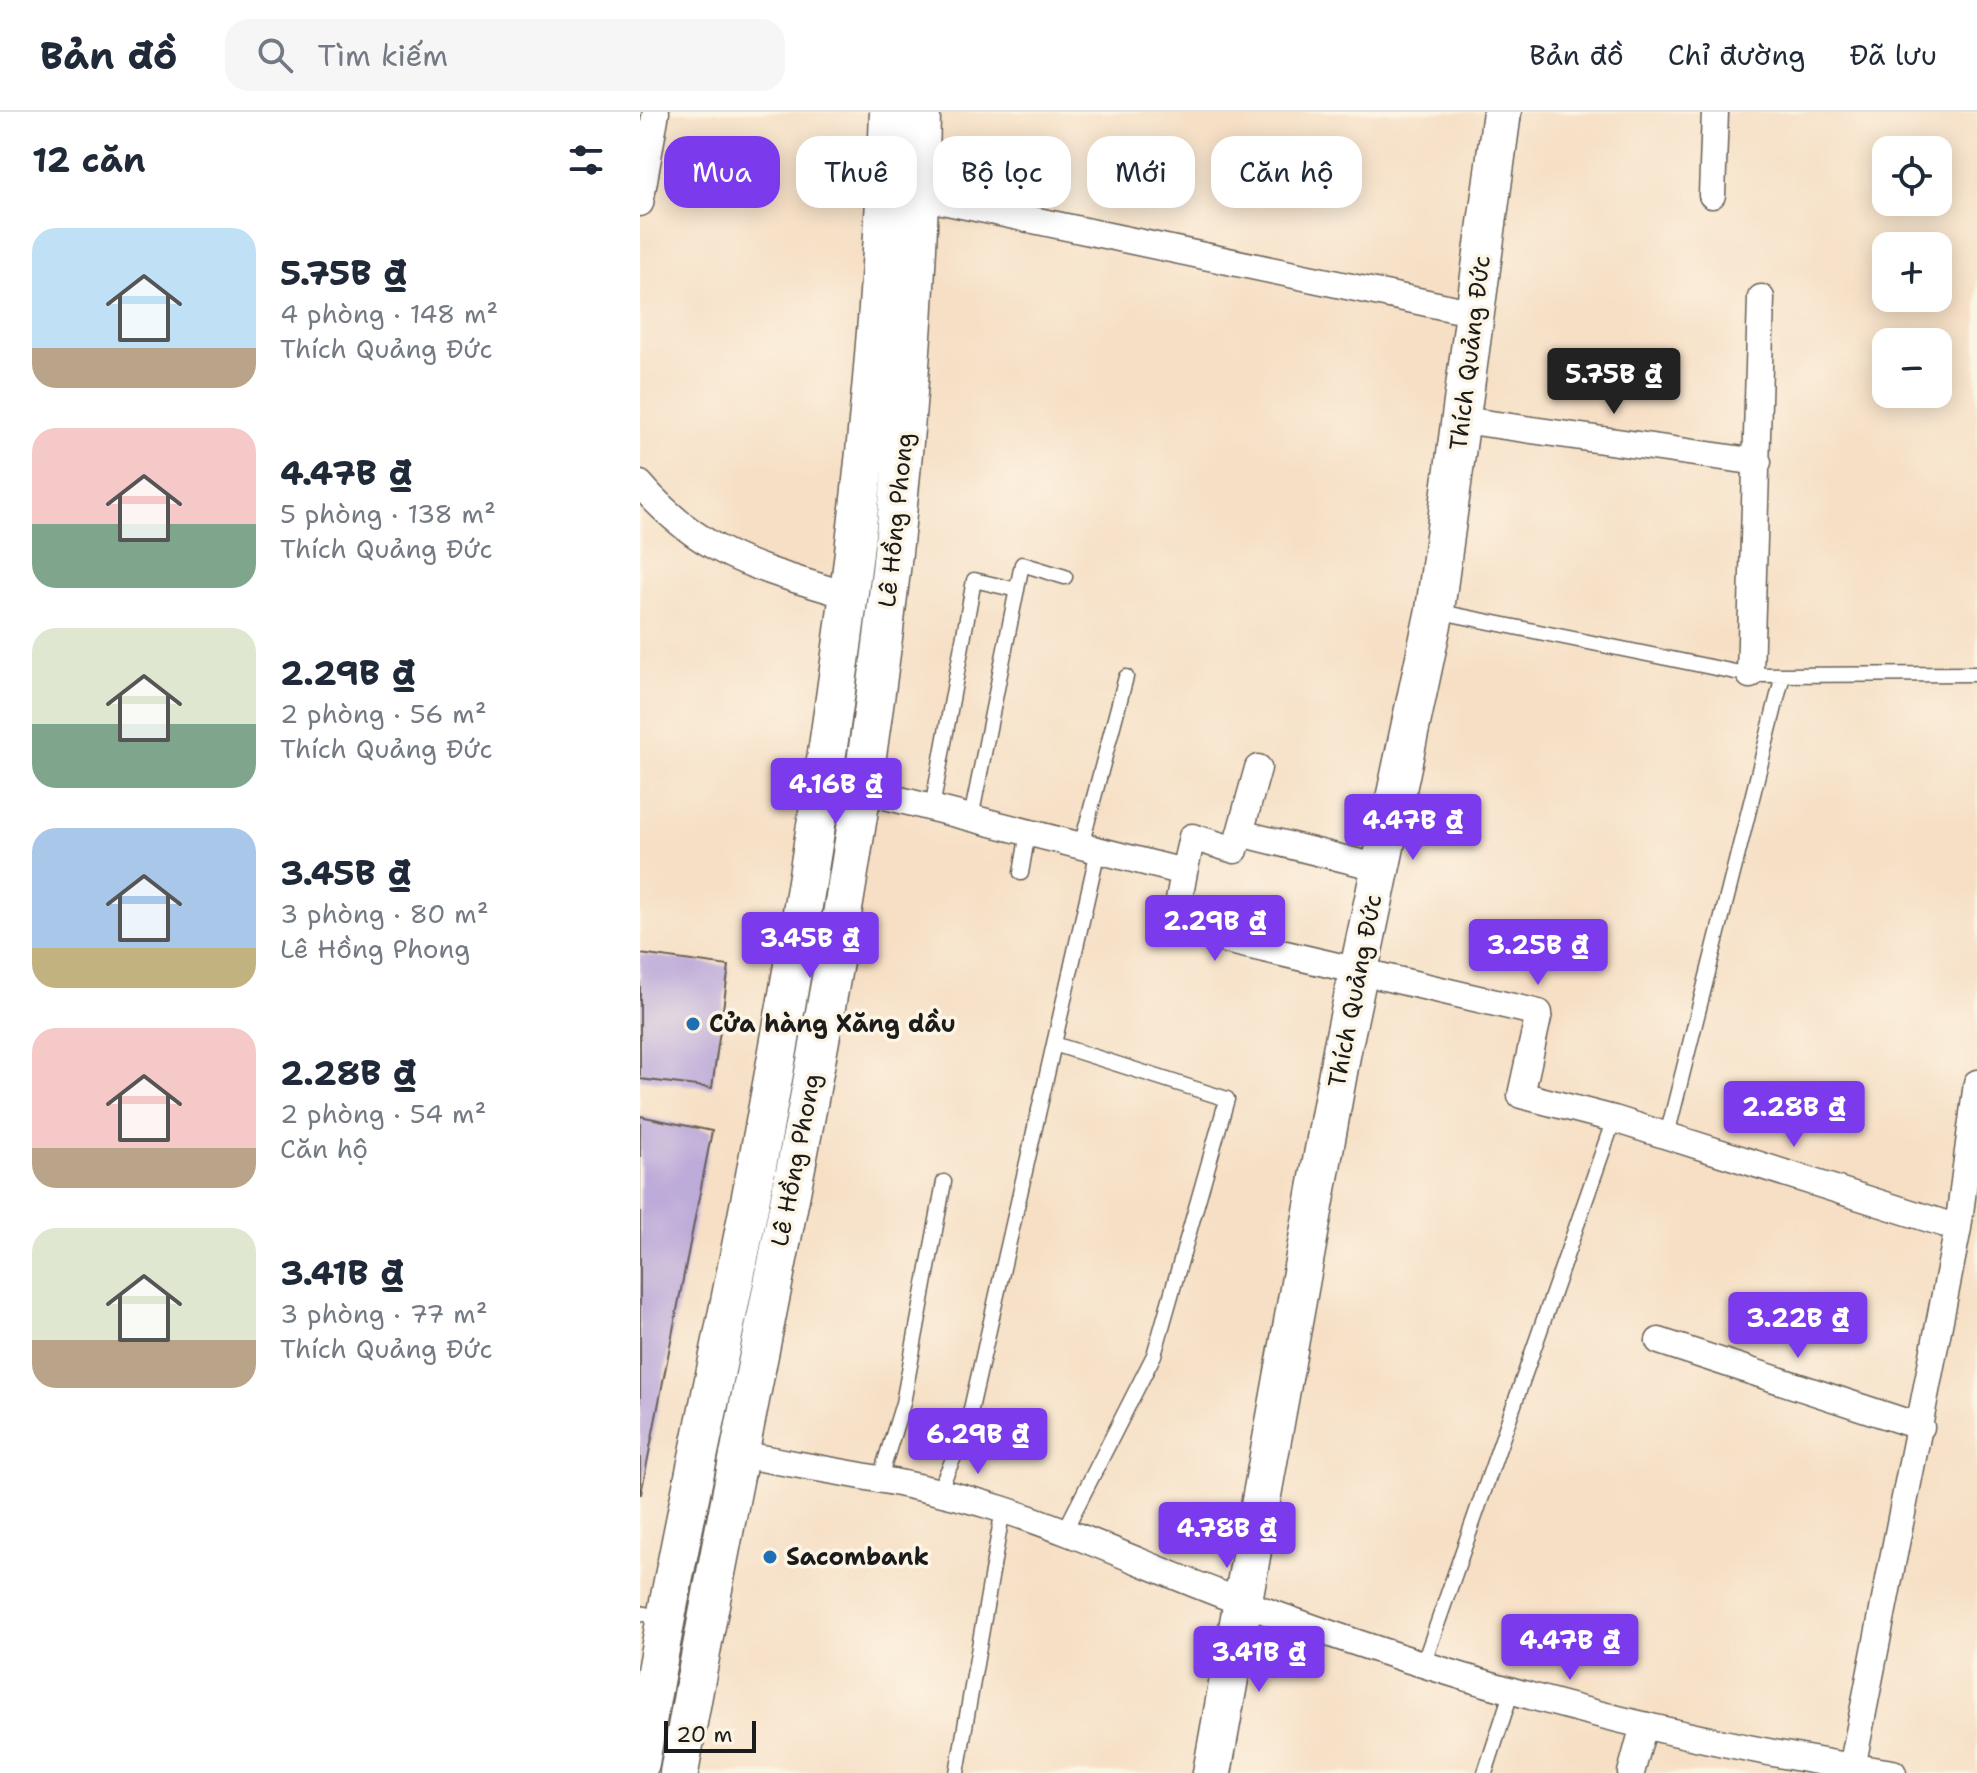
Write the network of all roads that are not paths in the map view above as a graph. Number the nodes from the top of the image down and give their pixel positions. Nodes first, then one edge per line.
1 (656, 112) edge
2 (889, 112) edge
3 (921, 112) edge
4 (1502, 112) edge
5 (1715, 112) edge
6 (1712, 195) dead end
7 (919, 196) junction
8 (640, 203) edge
9 (1761, 298) dead end
10 (1475, 313) junction
11 (1462, 420) junction
12 (1758, 462) junction
13 (640, 484) edge
14 (1065, 577) dead end
15 (1017, 590) junction
16 (850, 596) junction
17 (1435, 610) junction
18 (1977, 674) edge
19 (1750, 675) junction
20 (1783, 675) junction
21 (1126, 677) dead end
22 (1258, 768) dead end
23 (861, 790) junction
24 (932, 808) junction
25 (971, 818) junction
26 (1028, 832) junction
27 (1240, 833) junction
28 (1090, 848) junction
29 (811, 853) junction
30 (851, 859) junction
31 (1381, 868) junction
32 (1184, 872) junction
33 (1021, 873) dead end
34 (1359, 969) junction
35 (784, 1007) junction
36 (824, 1015) junction
37 (1054, 1044) junction
38 (1977, 1083) edge
39 (1614, 1119) junction
40 (1667, 1135) junction
41 (944, 1182) dead end
42 (1958, 1228) junction
43 (1659, 1341) dead end
44 (1921, 1427) junction
45 (740, 1454) junction
46 (879, 1481) junction
47 (938, 1492) junction
48 (1003, 1509) junction
49 (1064, 1532) junction
50 (1244, 1604) junction
51 (652, 1615) edge
52 (705, 1626) junction
53 (1423, 1665) junction
54 (1511, 1693) junction
55 (1644, 1725) junction
56 (640, 1763) edge
57 (1852, 1770) edge
58 (959, 1772) edge
59 (679, 1773) edge
60 (1212, 1773) edge
61 (1485, 1773) edge
62 (1631, 1773) edge
63 (1893, 1773) edge

1 - 8 street
2 - 16 main road, Lê Hồng Phong
3 - 7 main road, Lê Hồng Phong
4 - 10 main road, Thích Quảng Đức
5 - 6 street
7 - 10 street
7 - 23 main road, Lê Hồng Phong
9 - 12 street
10 - 11 main road, Thích Quảng Đức
11 - 12 street
11 - 17 main road, Thích Quảng Đức
12 - 19 street
13 - 16 street
14 - 15 lane
15 - 24 lane
15 - 25 lane
16 - 29 main road, Lê Hồng Phong
17 - 19 lane
17 - 31 main road, Thích Quảng Đức
18 - 20 lane
19 - 20 lane
20 - 40 lane
21 - 28 lane
22 - 27 street
23 - 24 street
23 - 30 main road, Lê Hồng Phong
24 - 25 street
25 - 26 street
26 - 28 street
26 - 33 lane
27 - 31 street
27 - 32 street
28 - 32 street
28 - 37 lane
29 - 30 main road
29 - 35 main road, Lê Hồng Phong
30 - 36 main road, Lê Hồng Phong
31 - 34 main road, Thích Quảng Đức
32 - 34 street
34 - 39 street
34 - 50 main road, Thích Quảng Đức
35 - 36 main road
35 - 51 main road, Lê Hồng Phong
36 - 45 main road, Lê Hồng Phong
37 - 47 lane
37 - 49 lane
38 - 42 street
39 - 40 street
39 - 53 lane
40 - 42 street
41 - 46 lane
42 - 44 street
43 - 44 street
44 - 57 street
45 - 46 street
45 - 52 main road, Lê Hồng Phong
46 - 47 street
47 - 48 street
48 - 49 street
48 - 58 lane
49 - 50 street
50 - 53 street
50 - 60 main road, Thích Quảng Đức
51 - 52 main road
51 - 56 main road, Lê Hồng Phong
52 - 59 main road, Lê Hồng Phong
53 - 54 street
54 - 55 street
54 - 61 lane
55 - 57 street
55 - 62 street
57 - 63 street

